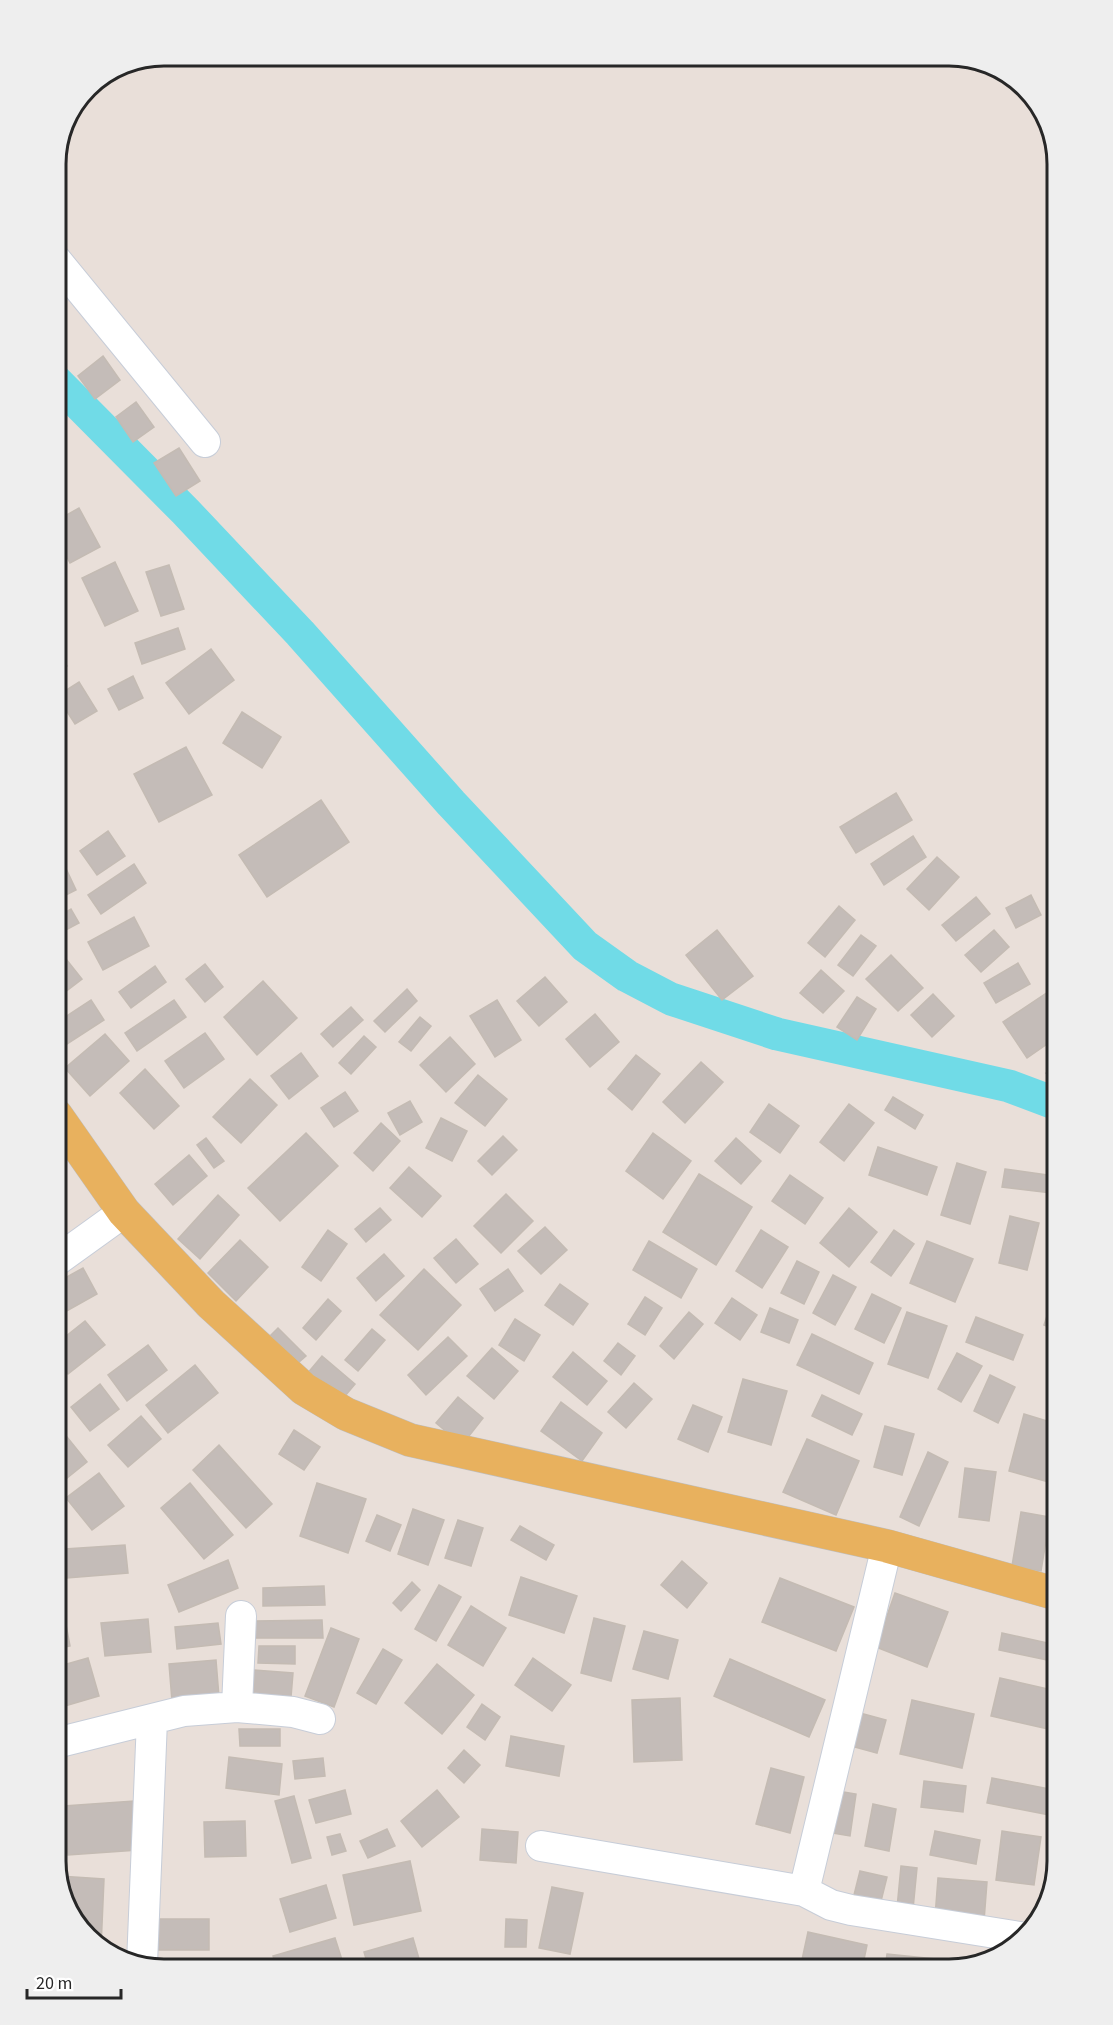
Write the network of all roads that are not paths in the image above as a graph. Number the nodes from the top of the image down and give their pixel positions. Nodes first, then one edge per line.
1 (66, 272) edge
2 (205, 442) dead end
3 (66, 1129) edge
4 (124, 1212) junction
5 (66, 1254) edge
6 (887, 1546) junction
7 (1047, 1591) edge
8 (241, 1616) dead end
9 (237, 1707) junction
10 (320, 1719) dead end
11 (152, 1720) junction
12 (66, 1741) edge
13 (541, 1846) dead end
14 (804, 1891) junction
15 (1013, 1936) edge
16 (142, 1956) edge

1 - 2 street
3 - 4 main road
4 - 5 street
4 - 6 main road
6 - 7 main road
6 - 14 street
8 - 9 street
9 - 10 street
9 - 11 street
11 - 12 street
11 - 16 street
13 - 14 street
14 - 15 street

